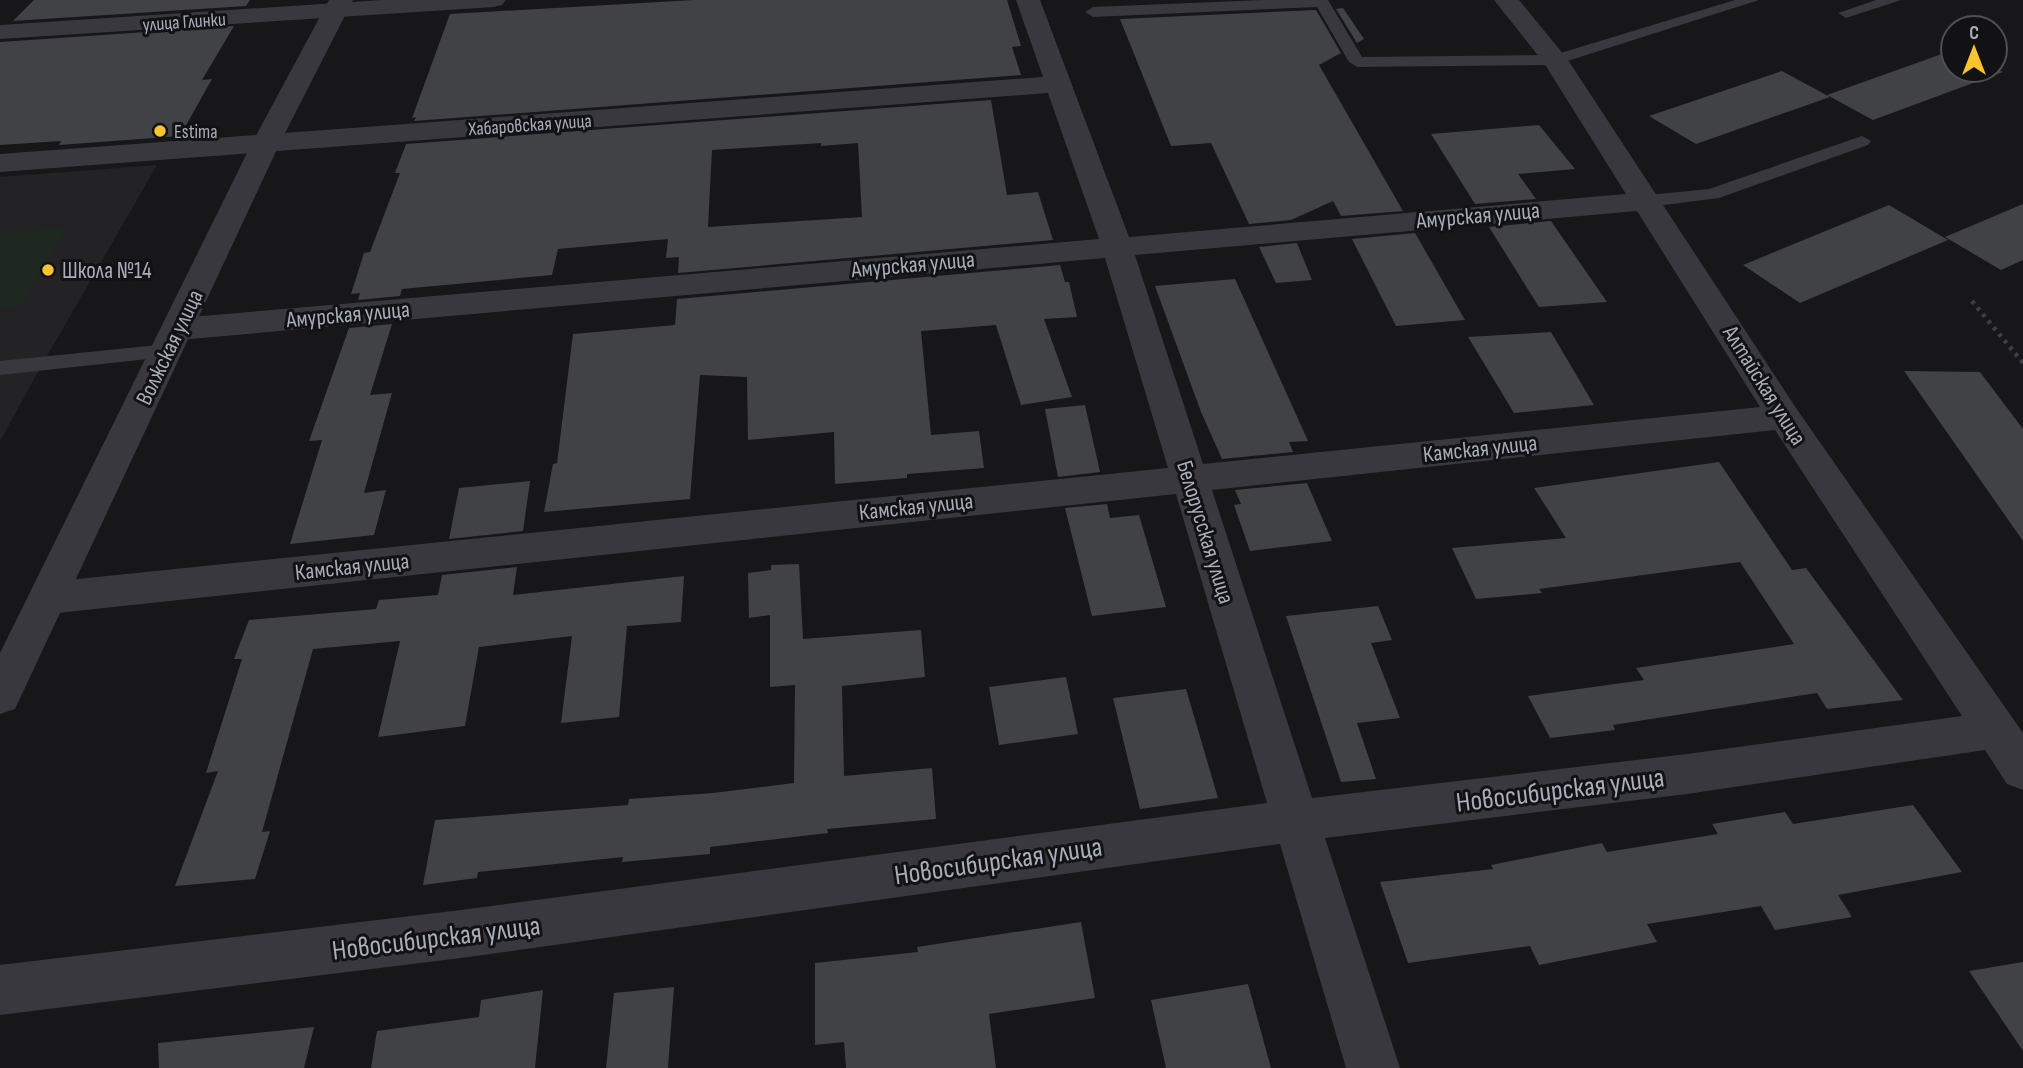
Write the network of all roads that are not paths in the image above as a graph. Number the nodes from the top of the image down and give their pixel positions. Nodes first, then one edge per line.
1 (494, 0) edge
2 (1028, 0) edge
3 (1506, 0) edge
4 (1751, 0) edge
5 (1892, 0) edge
6 (1187, 4) edge
7 (339, 6) edge
8 (1093, 12) dead end
9 (1846, 13) dead end
10 (0, 32) edge
11 (1555, 60) junction
12 (1061, 84) junction
13 (1863, 141) dead end
14 (266, 144) junction
15 (0, 163) edge
16 (1648, 201) junction
17 (1116, 246) junction
18 (173, 340) junction
19 (0, 368) edge
20 (1784, 417) junction
21 (1189, 477) junction
22 (48, 598) junction
23 (0, 696) edge
24 (1996, 730) junction
25 (2023, 770) edge
26 (1296, 820) junction
27 (0, 990) edge
28 (1373, 1068) edge

1 - 7 street, улица Глинки
2 - 12 street, Белорусская улица
3 - 11 street, Алтайская улица
4 - 11 lane
5 - 9 lane
6 - 8 lane
6 - 11 lane
7 - 10 street, улица Глинки
7 - 14 street, Волжская улица
11 - 16 street, Алтайская улица
12 - 14 street, Хабаровская улица
12 - 17 street, Белорусская улица
13 - 16 lane
14 - 15 street, Хабаровская улица
14 - 18 street, Волжская улица
16 - 17 street, Амурская улица
16 - 20 street, Алтайская улица
17 - 18 street, Амурская улица
17 - 21 street, Белорусская улица
18 - 19 lane
18 - 22 street, Волжская улица
20 - 21 street, Камская улица
20 - 24 street, Алтайская улица
21 - 22 street, Камская улица
21 - 26 street, Белорусская улица
22 - 23 street, Волжская улица
24 - 25 street, Алтайская улица
24 - 26 street, Новосибирская улица
26 - 27 street, Новосибирская улица
26 - 28 street, Белорусская улица

